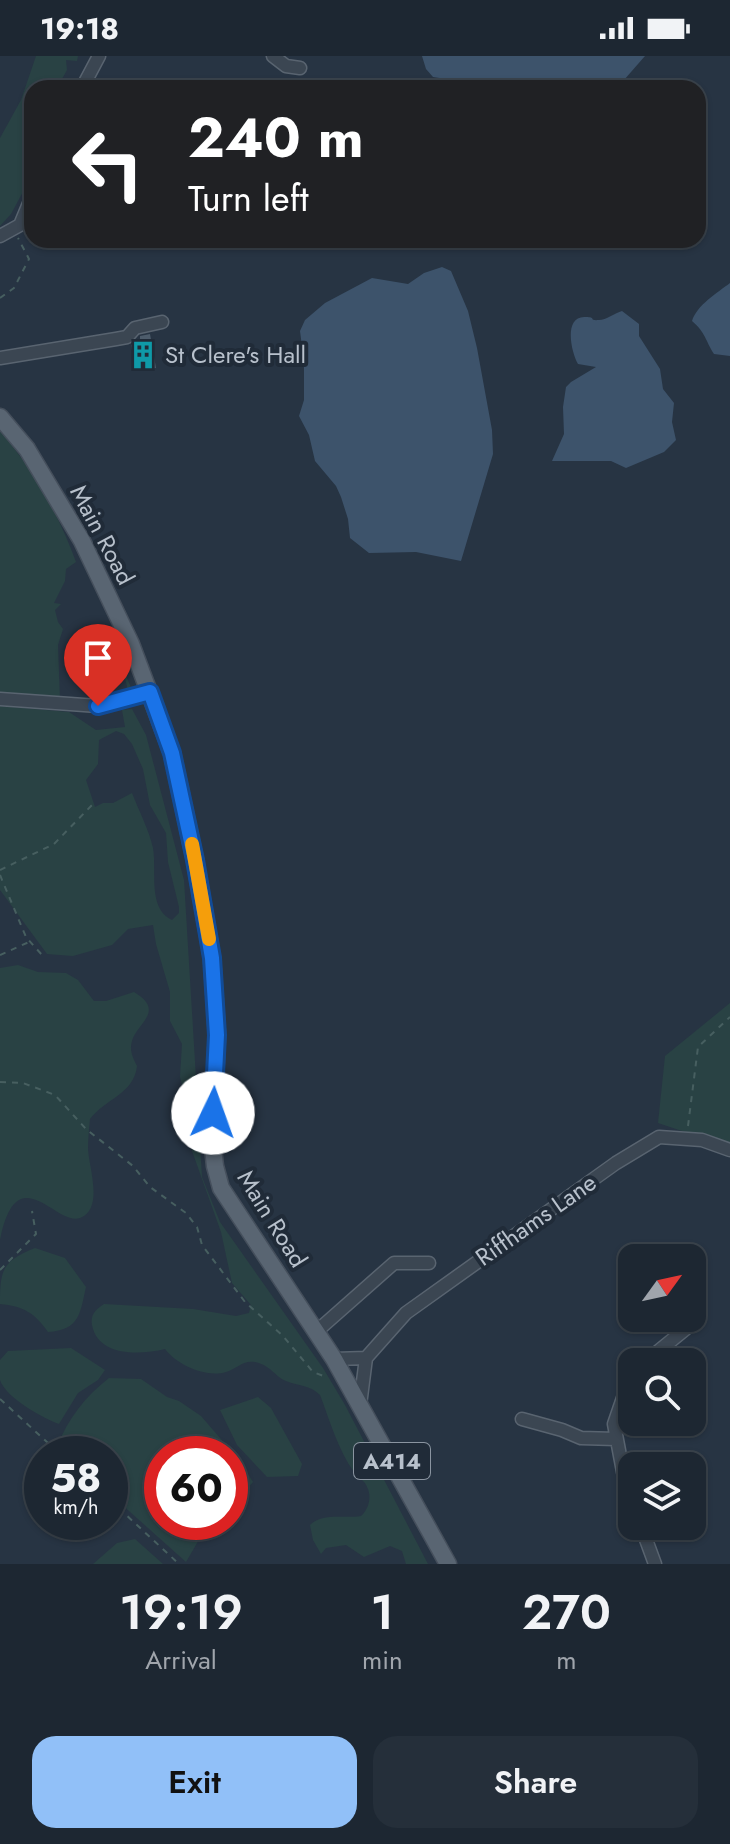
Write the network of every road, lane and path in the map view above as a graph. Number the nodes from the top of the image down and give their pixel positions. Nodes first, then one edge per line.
1 (99, 56) edge
2 (273, 56) edge
3 (300, 68) dead end
4 (86, 80) edge
5 (24, 215) edge
6 (20, 225) junction
7 (0, 236) edge
8 (0, 298) edge
9 (162, 322) dead end
10 (0, 358) edge
11 (0, 417) edge
12 (150, 692) junction
13 (0, 699) edge
14 (94, 803) dead end
15 (0, 870) edge
16 (0, 875) edge
17 (30, 942) junction
18 (0, 955) edge
19 (42, 955) dead end
20 (730, 1017) edge
21 (0, 1082) edge
22 (686, 1139) junction
23 (730, 1150) edge
24 (32, 1211) dead end
25 (429, 1263) dead end
26 (0, 1270) edge
27 (317, 1331) junction
28 (682, 1332) edge
29 (662, 1348) edge
30 (366, 1358) junction
31 (334, 1359) junction
32 (344, 1377) junction
33 (0, 1399) edge
34 (360, 1405) junction
35 (618, 1412) edge
36 (522, 1419) dead end
37 (40, 1436) edge
38 (616, 1439) junction
39 (619, 1452) edge
40 (128, 1517) edge
41 (646, 1540) edge
42 (179, 1564) edge
43 (448, 1564) edge
44 (655, 1564) edge

1 - 4 street
2 - 3 street
5 - 6 street
6 - 7 street
6 - 8 path
9 - 10 street
11 - 12 main road, Main Road / A414
12 - 13 street
12 - 27 main road, Main Road / A414
14 - 15 path
16 - 17 path
17 - 18 path
17 - 19 path
20 - 22 path
21 - 32 path
22 - 23 street, Riffhams Lane
22 - 30 street, Riffhams Lane
24 - 26 path
25 - 27 street
27 - 31 main road, Main Road / A414
28 - 29 street
30 - 31 street
30 - 34 street
31 - 32 main road, A414
32 - 34 main road, A414
33 - 37 path
34 - 43 main road, A414
35 - 38 street
36 - 38 street
38 - 39 street
40 - 42 path
41 - 44 street

